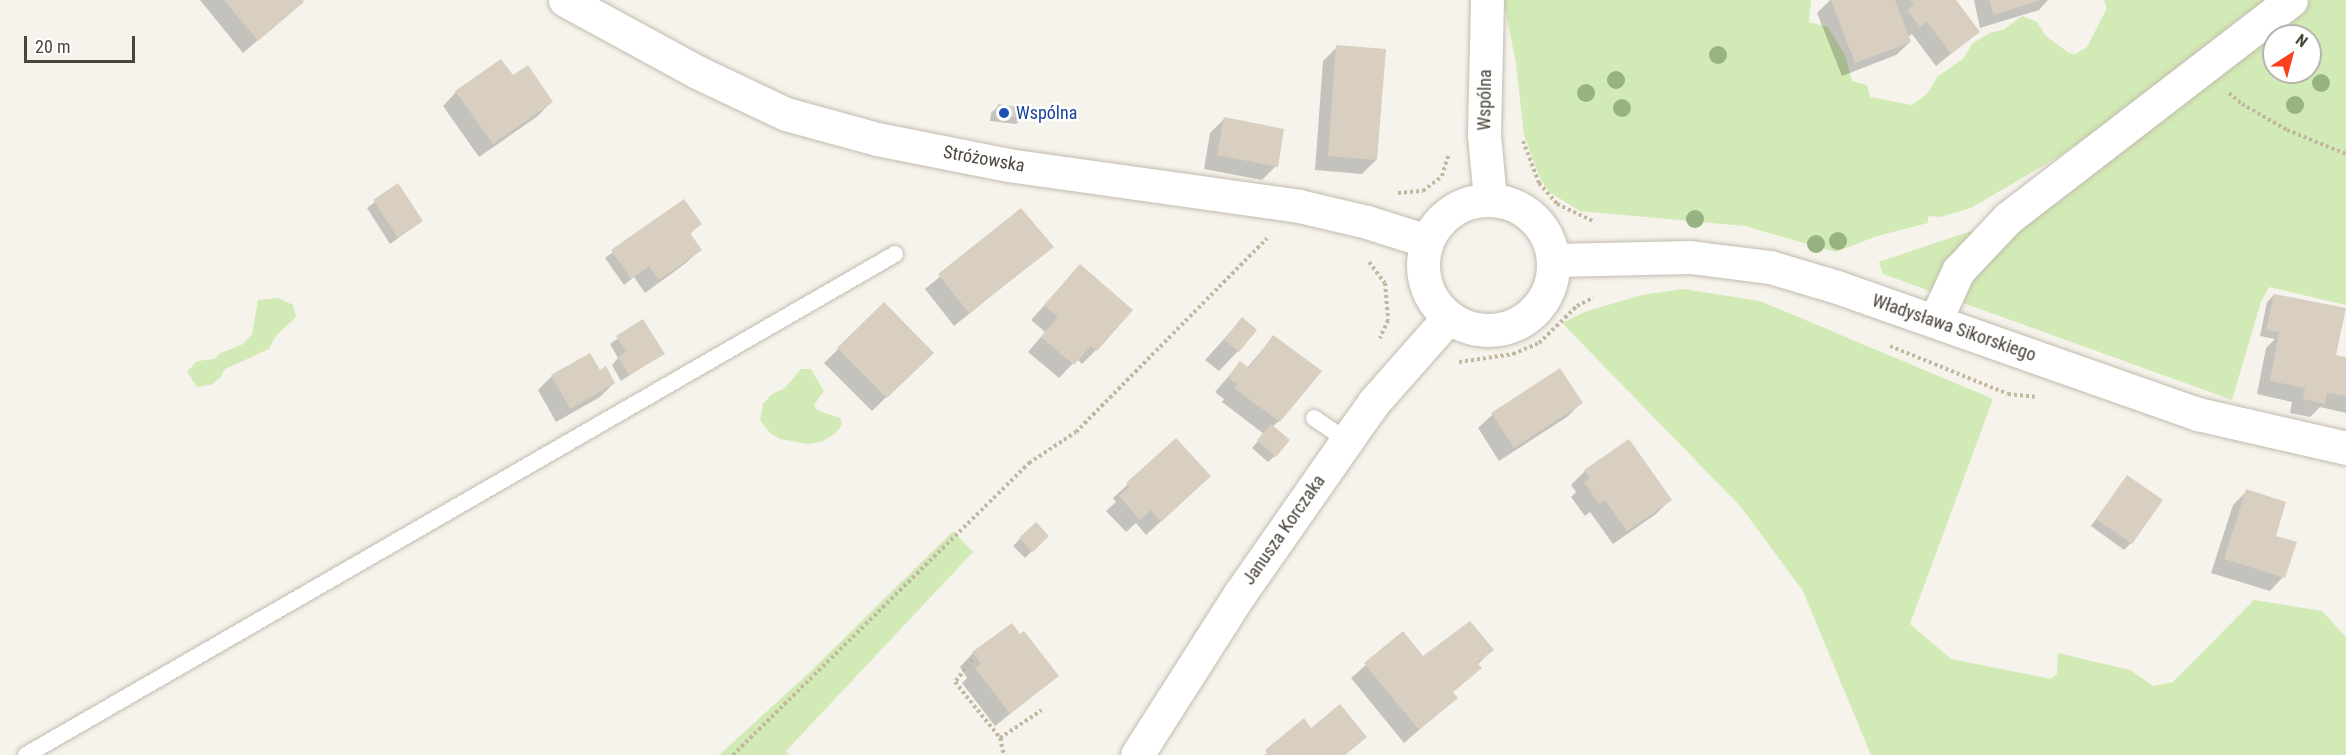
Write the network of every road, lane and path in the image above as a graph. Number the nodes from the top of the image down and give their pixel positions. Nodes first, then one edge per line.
1 (565, 0) edge
2 (1487, 0) edge
3 (2291, 0) edge
4 (2200, 71) junction
5 (2346, 154) edge
6 (1490, 199) junction
7 (1299, 206) junction
8 (1427, 241) junction
9 (895, 254) dead end
10 (1554, 261) junction
11 (1449, 317) junction
12 (1935, 321) junction
13 (1314, 418) dead end
14 (1347, 440) junction
15 (2346, 448) edge
16 (972, 659) dead end
17 (1042, 710) dead end
18 (1000, 738) junction
19 (26, 755) edge
20 (733, 755) edge
21 (1004, 755) edge
22 (1137, 755) edge

1 - 7 street, Stróżowska
2 - 6 street, Wspólna
3 - 4 street
4 - 5 path
4 - 12 street
6 - 8 street
6 - 10 street
7 - 8 street, Stróżowska
7 - 20 path
8 - 11 street
9 - 19 lane
10 - 11 street
10 - 12 street, Władysława Sikorskiego
11 - 14 street, Janusza Korczaka
12 - 15 street, Władysława Sikorskiego
13 - 14 lane
14 - 22 street, Janusza Korczaka
16 - 18 path
17 - 18 path
18 - 21 path

